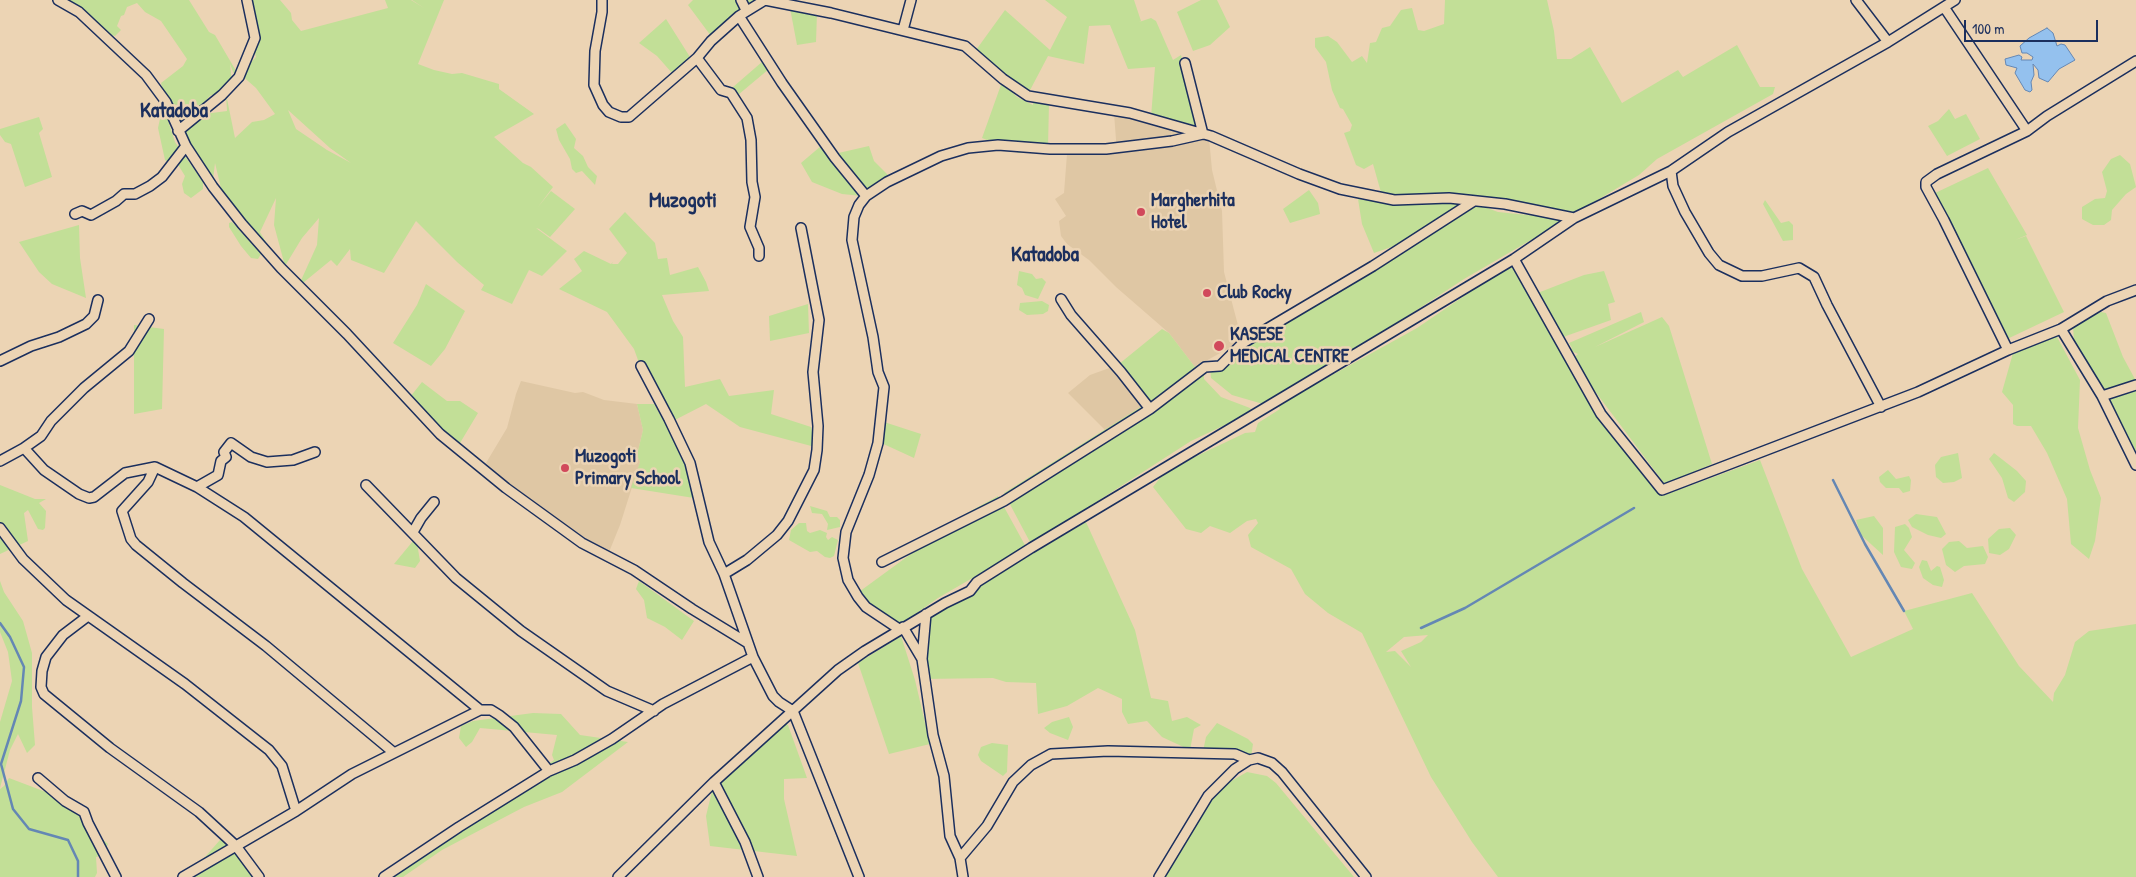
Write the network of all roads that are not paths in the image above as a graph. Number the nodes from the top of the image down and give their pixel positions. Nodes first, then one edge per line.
1 (58, 0) edge
2 (247, 0) edge
3 (602, 0) edge
4 (741, 0) edge
5 (765, 0) edge
6 (911, 0) edge
7 (1856, 0) edge
8 (1955, 0) edge
9 (1944, 7) junction
10 (743, 13) junction
11 (903, 30) junction
12 (1888, 42) junction
13 (697, 58) junction
14 (2136, 61) edge
15 (1185, 63) dead end
16 (178, 131) junction
17 (2027, 131) junction
18 (1203, 134) junction
19 (186, 146) junction
20 (1672, 171) junction
21 (866, 196) junction
22 (1474, 201) junction
23 (75, 214) dead end
24 (1574, 218) junction
25 (801, 228) dead end
26 (759, 256) dead end
27 (1514, 259) junction
28 (2136, 290) edge
29 (1061, 299) dead end
30 (98, 300) dead end
31 (149, 319) dead end
32 (2061, 329) junction
33 (2008, 350) junction
34 (0, 361) edge
35 (641, 366) dead end
36 (2136, 385) edge
37 (2102, 396) junction
38 (1880, 407) junction
39 (1150, 409) junction
40 (24, 448) junction
41 (315, 452) dead end
42 (0, 461) edge
43 (2136, 465) edge
44 (155, 468) junction
45 (366, 485) dead end
46 (197, 487) junction
47 (434, 502) dead end
48 (0, 528) edge
49 (413, 532) junction
50 (882, 562) dead end
51 (724, 574) junction
52 (926, 614) junction
53 (88, 616) junction
54 (901, 628) junction
55 (746, 642) junction
56 (752, 657) junction
57 (922, 659) junction
58 (480, 710) junction
59 (654, 711) junction
60 (793, 712) junction
61 (393, 752) junction
62 (1249, 760) junction
63 (549, 771) junction
64 (38, 778) dead end
65 (714, 782) junction
66 (296, 811) junction
67 (236, 846) junction
68 (960, 858) junction
69 (757, 876) edge
70 (116, 877) edge
71 (183, 877) edge
72 (260, 877) edge
73 (384, 877) edge
74 (618, 877) edge
75 (859, 877) edge
76 (963, 877) edge
77 (1159, 877) edge
78 (1366, 877) edge

1 - 16 street
2 - 16 street
3 - 13 street
4 - 10 street
5 - 10 street
5 - 11 street
6 - 11 street
7 - 12 street
8 - 9 street
9 - 12 street
9 - 17 street
10 - 13 street
10 - 21 street
11 - 18 street
12 - 20 street
13 - 26 street
14 - 17 street
15 - 18 street
16 - 19 street
17 - 33 street
18 - 21 street
18 - 22 street
19 - 23 street
19 - 55 street
20 - 24 street
20 - 38 street
21 - 54 street
22 - 24 street
22 - 39 street
24 - 27 street
25 - 51 street
27 - 38 street
27 - 52 street
28 - 32 street
29 - 39 street
30 - 34 street
31 - 40 street
32 - 33 street
32 - 37 street
33 - 38 street
35 - 51 street
36 - 37 street
37 - 43 street
39 - 50 street
40 - 42 street
40 - 44 street
41 - 46 street
44 - 46 street
44 - 61 street
45 - 49 street
46 - 58 street
47 - 49 street
48 - 53 street
49 - 59 street
51 - 55 street
52 - 54 street
52 - 57 street
53 - 66 street
53 - 67 street
54 - 57 street
54 - 60 street
55 - 56 street
56 - 59 street
56 - 60 street
57 - 68 street
58 - 61 street
58 - 63 street
59 - 63 street
60 - 65 street
60 - 75 street
61 - 66 street
62 - 68 street
62 - 77 street
62 - 78 street
63 - 73 street
64 - 70 street
65 - 69 street
65 - 74 street
66 - 67 street
67 - 71 street
67 - 72 street
68 - 76 street

